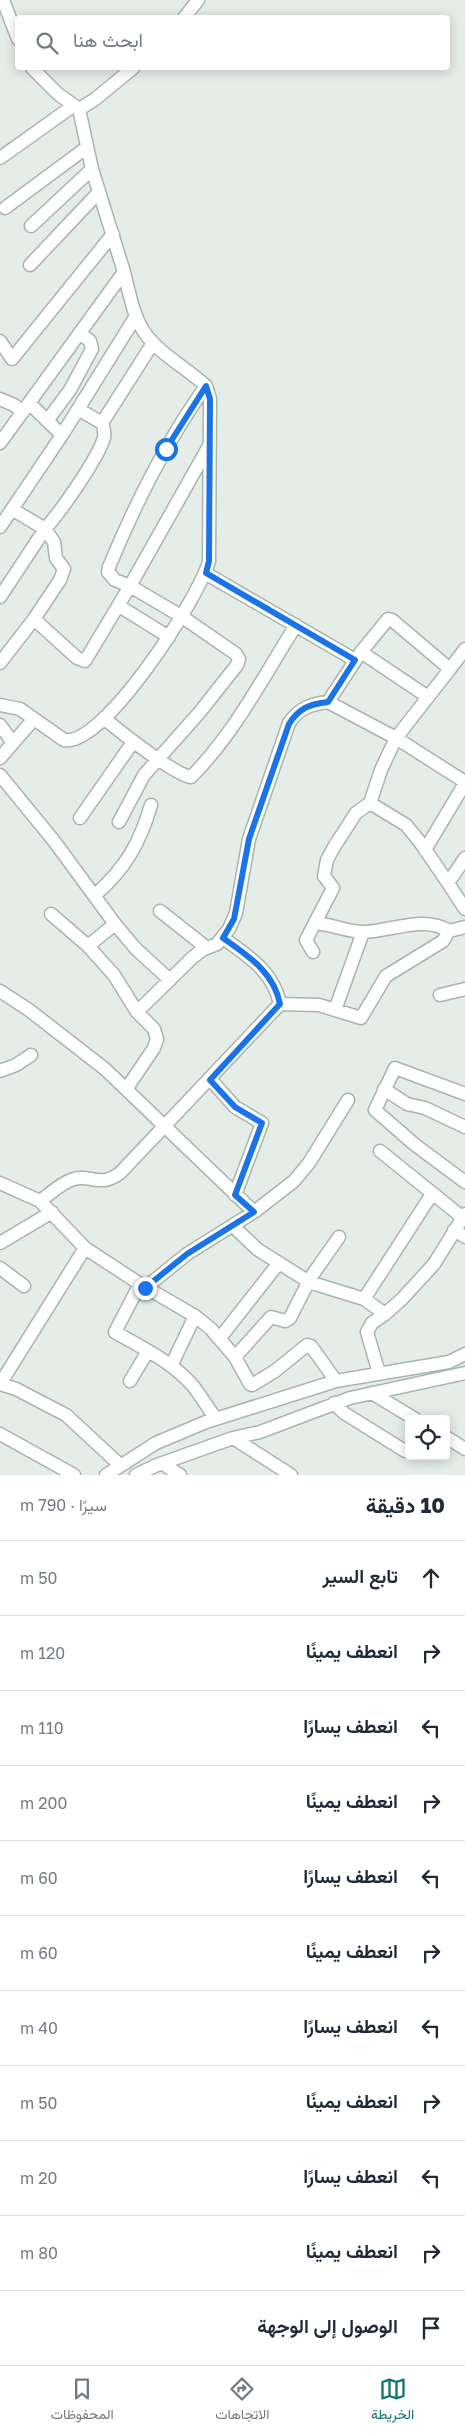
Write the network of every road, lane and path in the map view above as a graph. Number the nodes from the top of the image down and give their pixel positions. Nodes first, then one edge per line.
1 (3, 0) edge
2 (198, 0) edge
3 (186, 15) edge
4 (15, 31) edge
5 (34, 70) edge
6 (131, 70) edge
7 (76, 108) junction
8 (86, 148) junction
9 (0, 158) edge
10 (92, 169) junction
11 (99, 192) junction
12 (5, 208) dead end
13 (31, 226) dead end
14 (114, 234) junction
15 (30, 265) dead end
16 (124, 272) junction
17 (136, 316) junction
18 (81, 334) junction
19 (0, 341) edge
20 (153, 343) junction
21 (206, 386) junction
22 (0, 399) edge
23 (26, 408) junction
24 (78, 409) junction
25 (47, 421) junction
26 (102, 423) junction
27 (62, 434) junction
28 (0, 443) edge
29 (209, 446) junction
30 (12, 509) junction
31 (0, 527) edge
32 (45, 530) junction
33 (206, 573) junction
34 (130, 586) junction
35 (0, 597) edge
36 (119, 606) junction
37 (181, 616) junction
38 (34, 619) junction
39 (296, 625) junction
40 (169, 636) junction
41 (465, 648) edge
42 (358, 656) junction
43 (0, 663) edge
44 (450, 669) junction
45 (428, 697) junction
46 (328, 702) junction
47 (0, 705) edge
48 (104, 718) junction
49 (33, 720) junction
50 (0, 725) edge
51 (396, 738) junction
52 (133, 742) junction
53 (14, 743) junction
54 (0, 758) edge
55 (159, 759) junction
56 (2, 783) edge
57 (465, 783) edge
58 (370, 803) junction
59 (151, 806) dead end
60 (80, 818) dead end
61 (119, 822) dead end
62 (425, 850) junction
63 (465, 859) edge
64 (448, 882) junction
65 (95, 895) junction
66 (465, 909) edge
67 (160, 911) dead end
68 (50, 914) dead end
69 (315, 922) junction
70 (114, 924) junction
71 (465, 927) edge
72 (449, 931) junction
73 (363, 932) junction
74 (223, 938) junction
75 (88, 946) junction
76 (206, 948) junction
77 (313, 952) dead end
78 (170, 980) junction
79 (465, 989) edge
80 (0, 991) edge
81 (440, 996) dead end
82 (280, 1004) junction
83 (335, 1010) junction
84 (137, 1012) junction
85 (31, 1055) dead end
86 (0, 1071) edge
87 (210, 1080) junction
88 (127, 1088) junction
89 (384, 1089) junction
90 (465, 1094) edge
91 (348, 1100) dead end
92 (165, 1127) junction
93 (465, 1127) edge
94 (380, 1151) dead end
95 (465, 1182) edge
96 (0, 1183) edge
97 (432, 1194) junction
98 (235, 1195) junction
99 (40, 1200) junction
100 (52, 1212) junction
101 (254, 1212) junction
102 (464, 1216) edge
103 (233, 1226) junction
104 (459, 1234) edge
105 (339, 1237) dead end
106 (0, 1243) edge
107 (85, 1248) junction
108 (278, 1264) junction
109 (0, 1268) edge
110 (309, 1282) junction
111 (24, 1286) dead end
112 (142, 1286) junction
113 (364, 1299) junction
114 (385, 1314) junction
115 (195, 1316) junction
116 (220, 1338) junction
117 (148, 1351) junction
118 (465, 1354) edge
119 (235, 1357) junction
120 (171, 1366) junction
121 (465, 1372) edge
122 (379, 1373) junction
123 (130, 1382) dead end
124 (336, 1382) junction
125 (372, 1393) junction
126 (334, 1403) junction
127 (408, 1415) edge
128 (216, 1419) junction
129 (0, 1434) edge
130 (233, 1438) junction
131 (450, 1440) edge
132 (465, 1449) edge
133 (405, 1451) dead end
134 (163, 1464) junction
135 (120, 1465) junction
136 (74, 1475) edge
137 (106, 1475) edge
138 (136, 1475) edge
139 (180, 1475) edge
140 (291, 1475) edge

1 - 4 street
2 - 3 street
5 - 7 street
6 - 7 street
7 - 8 street
7 - 9 street
8 - 10 street
8 - 12 street
10 - 11 street
10 - 13 street
11 - 14 street
11 - 15 street
14 - 16 street
14 - 19 street
16 - 17 street
16 - 18 street
17 - 20 street
17 - 24 street
18 - 23 street
18 - 25 street
20 - 21 street
20 - 26 street
21 - 29 street
21 - 34 street
22 - 23 street
23 - 25 street
23 - 28 street
24 - 26 street
24 - 27 street
25 - 27 street
26 - 32 street
27 - 30 street
29 - 33 street
29 - 34 street
30 - 31 street
30 - 32 street
32 - 35 street
32 - 38 street
33 - 37 street
33 - 39 street
34 - 36 street
34 - 37 street
36 - 38 street
36 - 40 street
37 - 40 street
37 - 55 street
38 - 43 street
39 - 42 street
39 - 55 street
40 - 48 street
41 - 44 street
42 - 44 street
42 - 45 street
42 - 46 street
44 - 45 street
45 - 51 street
46 - 51 street
46 - 74 street
47 - 49 street
48 - 49 street
48 - 52 street
49 - 53 street
50 - 53 street
51 - 57 street
51 - 58 street
52 - 55 street
52 - 60 street
53 - 54 street
55 - 61 street
56 - 65 street
57 - 62 street
58 - 62 street
58 - 69 street
59 - 65 street
62 - 64 street
63 - 64 street
64 - 66 street
65 - 70 street
67 - 76 street
68 - 75 street
69 - 73 street
69 - 77 street
70 - 75 street
70 - 78 street
71 - 72 street
72 - 73 street
72 - 83 street
73 - 83 street
74 - 76 street
74 - 82 street
75 - 84 street
76 - 78 street
78 - 84 street
79 - 81 street
80 - 88 street
82 - 83 street
82 - 87 street
84 - 88 street
85 - 86 street
87 - 92 street
87 - 98 street
88 - 92 street
89 - 90 street
89 - 93 street
89 - 95 street
91 - 101 street
92 - 98 street
92 - 99 street
94 - 97 street
96 - 99 street
97 - 102 street
97 - 113 street
98 - 101 street
99 - 100 street
100 - 106 street
100 - 107 street
101 - 103 street
102 - 104 street
103 - 108 street
103 - 112 street
104 - 114 street
105 - 110 street
107 - 112 street
107 - 135 street
108 - 110 street
108 - 116 street
109 - 111 street
110 - 113 street
110 - 119 street
112 - 115 street
112 - 117 street
113 - 114 street
114 - 122 street
115 - 116 street
115 - 120 street
116 - 119 street
117 - 120 street
117 - 123 street
118 - 122 street
119 - 124 street
120 - 128 street
121 - 125 street
122 - 124 street
124 - 128 street
125 - 126 street
125 - 127 street
126 - 130 street
126 - 133 street
128 - 135 street
129 - 136 street
130 - 134 street
130 - 140 street
131 - 132 street
134 - 138 street
134 - 139 street
135 - 137 street

